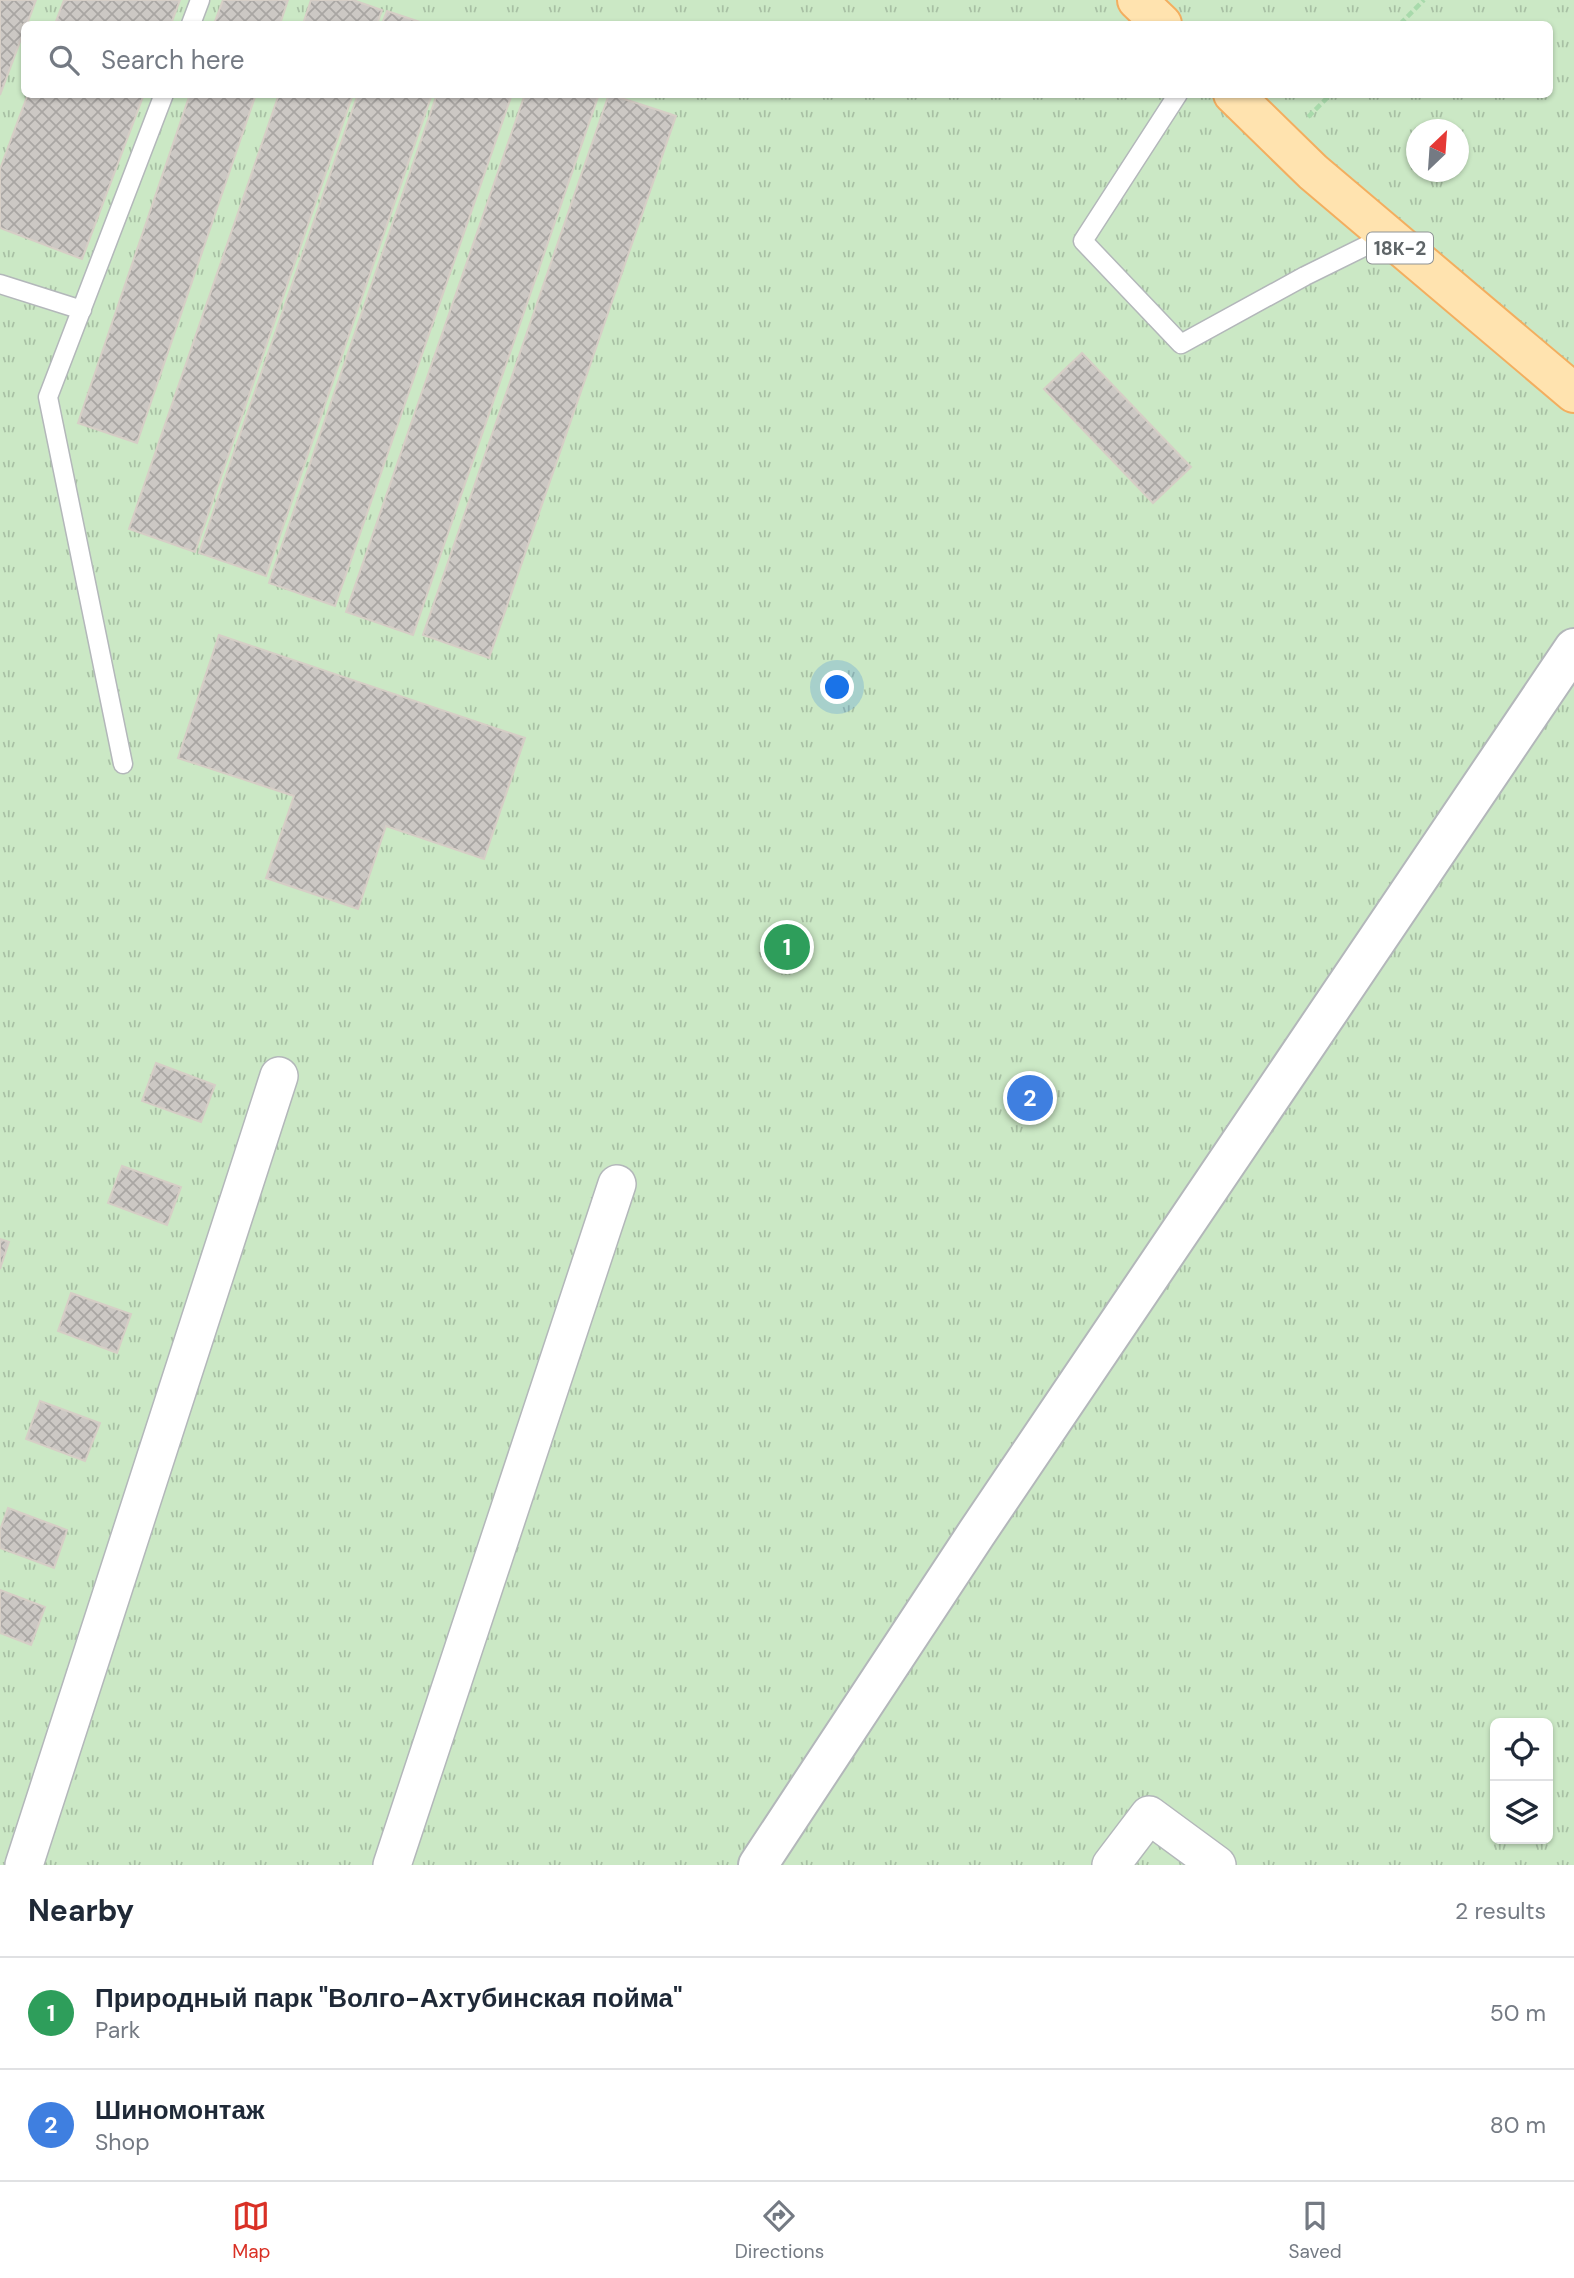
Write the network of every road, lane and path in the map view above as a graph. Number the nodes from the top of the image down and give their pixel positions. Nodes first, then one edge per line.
1 (200, 0) edge
2 (1137, 0) edge
3 (1424, 0) edge
4 (192, 21) edge
5 (1159, 21) edge
6 (1403, 21) edge
7 (162, 98) edge
8 (1175, 98) edge
9 (1237, 98) edge
10 (1386, 236) junction
11 (0, 284) edge
12 (82, 310) junction
13 (1574, 393) edge
14 (1574, 648) edge
15 (123, 764) dead end
16 (279, 1076) dead end
17 (617, 1184) dead end
18 (24, 1865) edge
19 (392, 1865) edge
20 (758, 1865) edge
21 (1111, 1865) edge
22 (1217, 1865) edge

1 - 4 lane
2 - 5 main road
3 - 6 path
7 - 12 lane
8 - 10 lane
9 - 10 main road, 18К-2
10 - 13 main road, 18К-2
11 - 12 lane
12 - 15 lane
14 - 20 street
16 - 18 street
17 - 19 street
21 - 22 street

